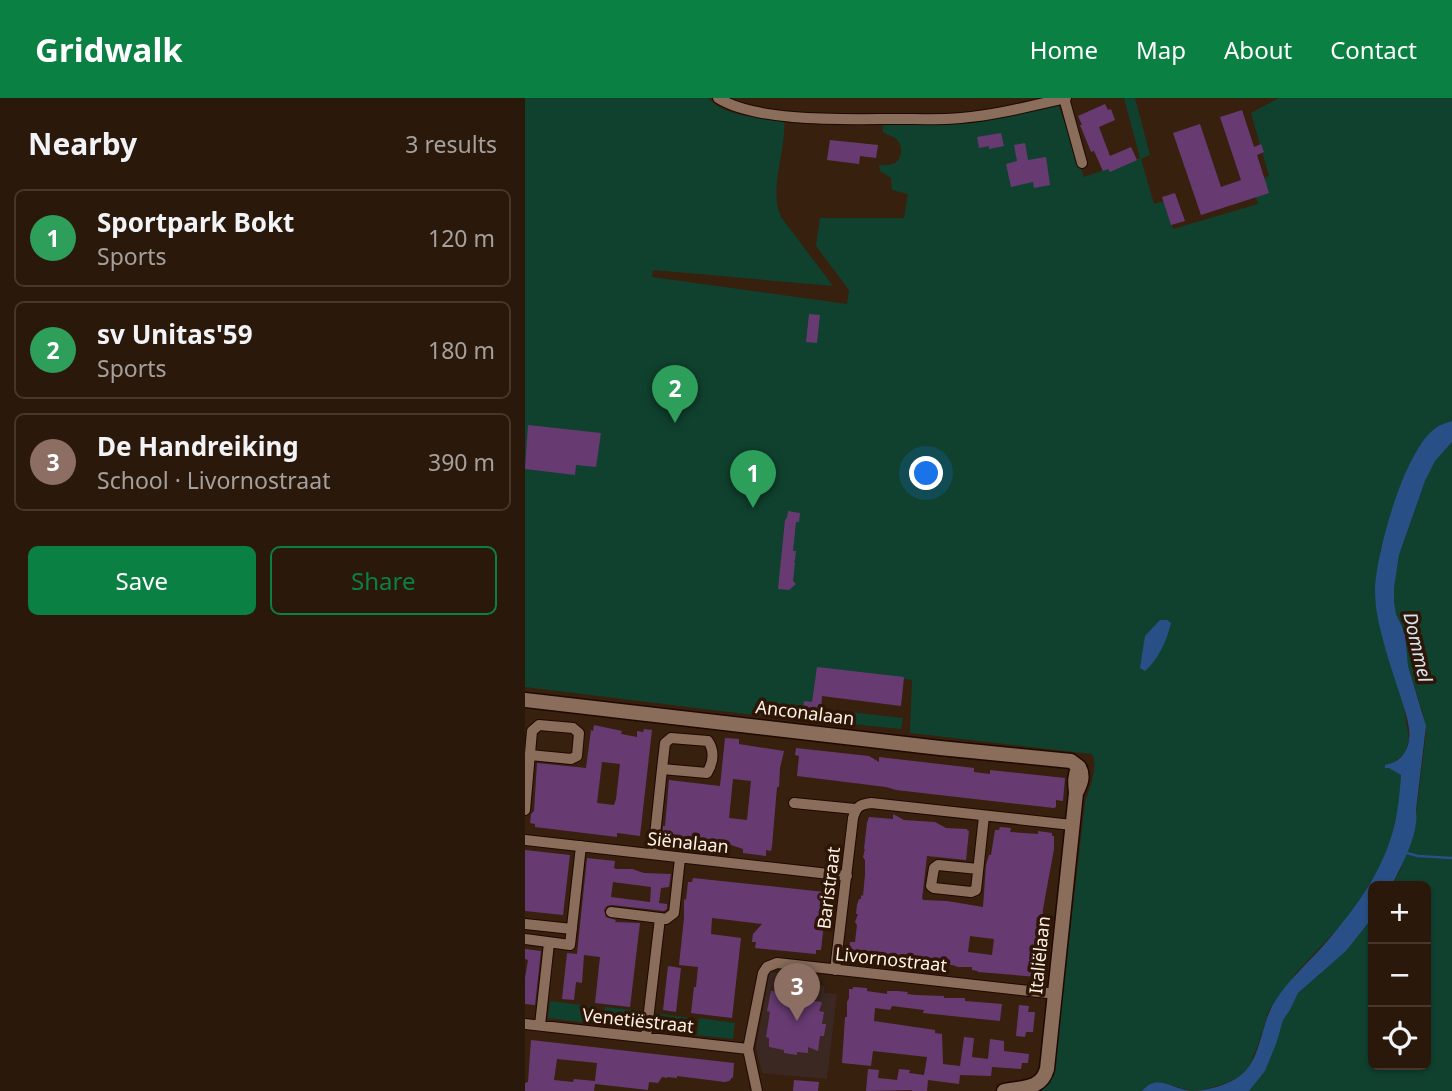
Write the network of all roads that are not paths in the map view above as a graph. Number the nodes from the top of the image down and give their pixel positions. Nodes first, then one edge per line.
1 (718, 98) edge
2 (1065, 98) edge
3 (1082, 163) dead end
4 (525, 700) edge
5 (530, 755) junction
6 (1079, 766) joint
7 (662, 769) junction
8 (795, 803) dead end
9 (855, 809) junction
10 (525, 810) edge
11 (984, 816) junction
12 (1072, 825) junction
13 (525, 840) edge
14 (581, 846) junction
15 (653, 855) junction
16 (680, 858) junction
17 (978, 869) junction
18 (847, 876) junction
19 (611, 912) dead end
20 (660, 918) junction
21 (525, 924) edge
22 (572, 929) junction
23 (525, 939) edge
24 (549, 943) junction
25 (835, 970) junction
26 (1056, 994) junction
27 (525, 1024) edge
28 (540, 1025) junction
29 (646, 1037) junction
30 (748, 1049) junction
31 (757, 1091) edge
32 (1004, 1091) edge

1 - 2 street
2 - 3 street
4 - 6 street, Anconalaan
5 - 5 street
5 - 10 street
6 - 12 street, Italiëlaan
7 - 7 street
7 - 15 street
8 - 9 street
9 - 11 street
9 - 18 street, Baristraat
11 - 12 street
11 - 17 street
12 - 26 street, Italiëlaan
13 - 14 street, Siënalaan
14 - 15 street, Siënalaan
14 - 22 street
15 - 16 street, Siënalaan
16 - 18 street, Siënalaan
16 - 20 street
17 - 17 street
18 - 25 street, Baristraat
19 - 20 street
20 - 29 street
21 - 22 street
22 - 24 street
23 - 24 street
24 - 28 street
25 - 26 street, Livornostraat
25 - 30 street, Livornostraat
26 - 32 street, Italiëlaan
27 - 28 street, Venetiëstraat
28 - 29 street, Venetiëstraat
29 - 30 street, Venetiëstraat
30 - 31 street, Livornostraat

